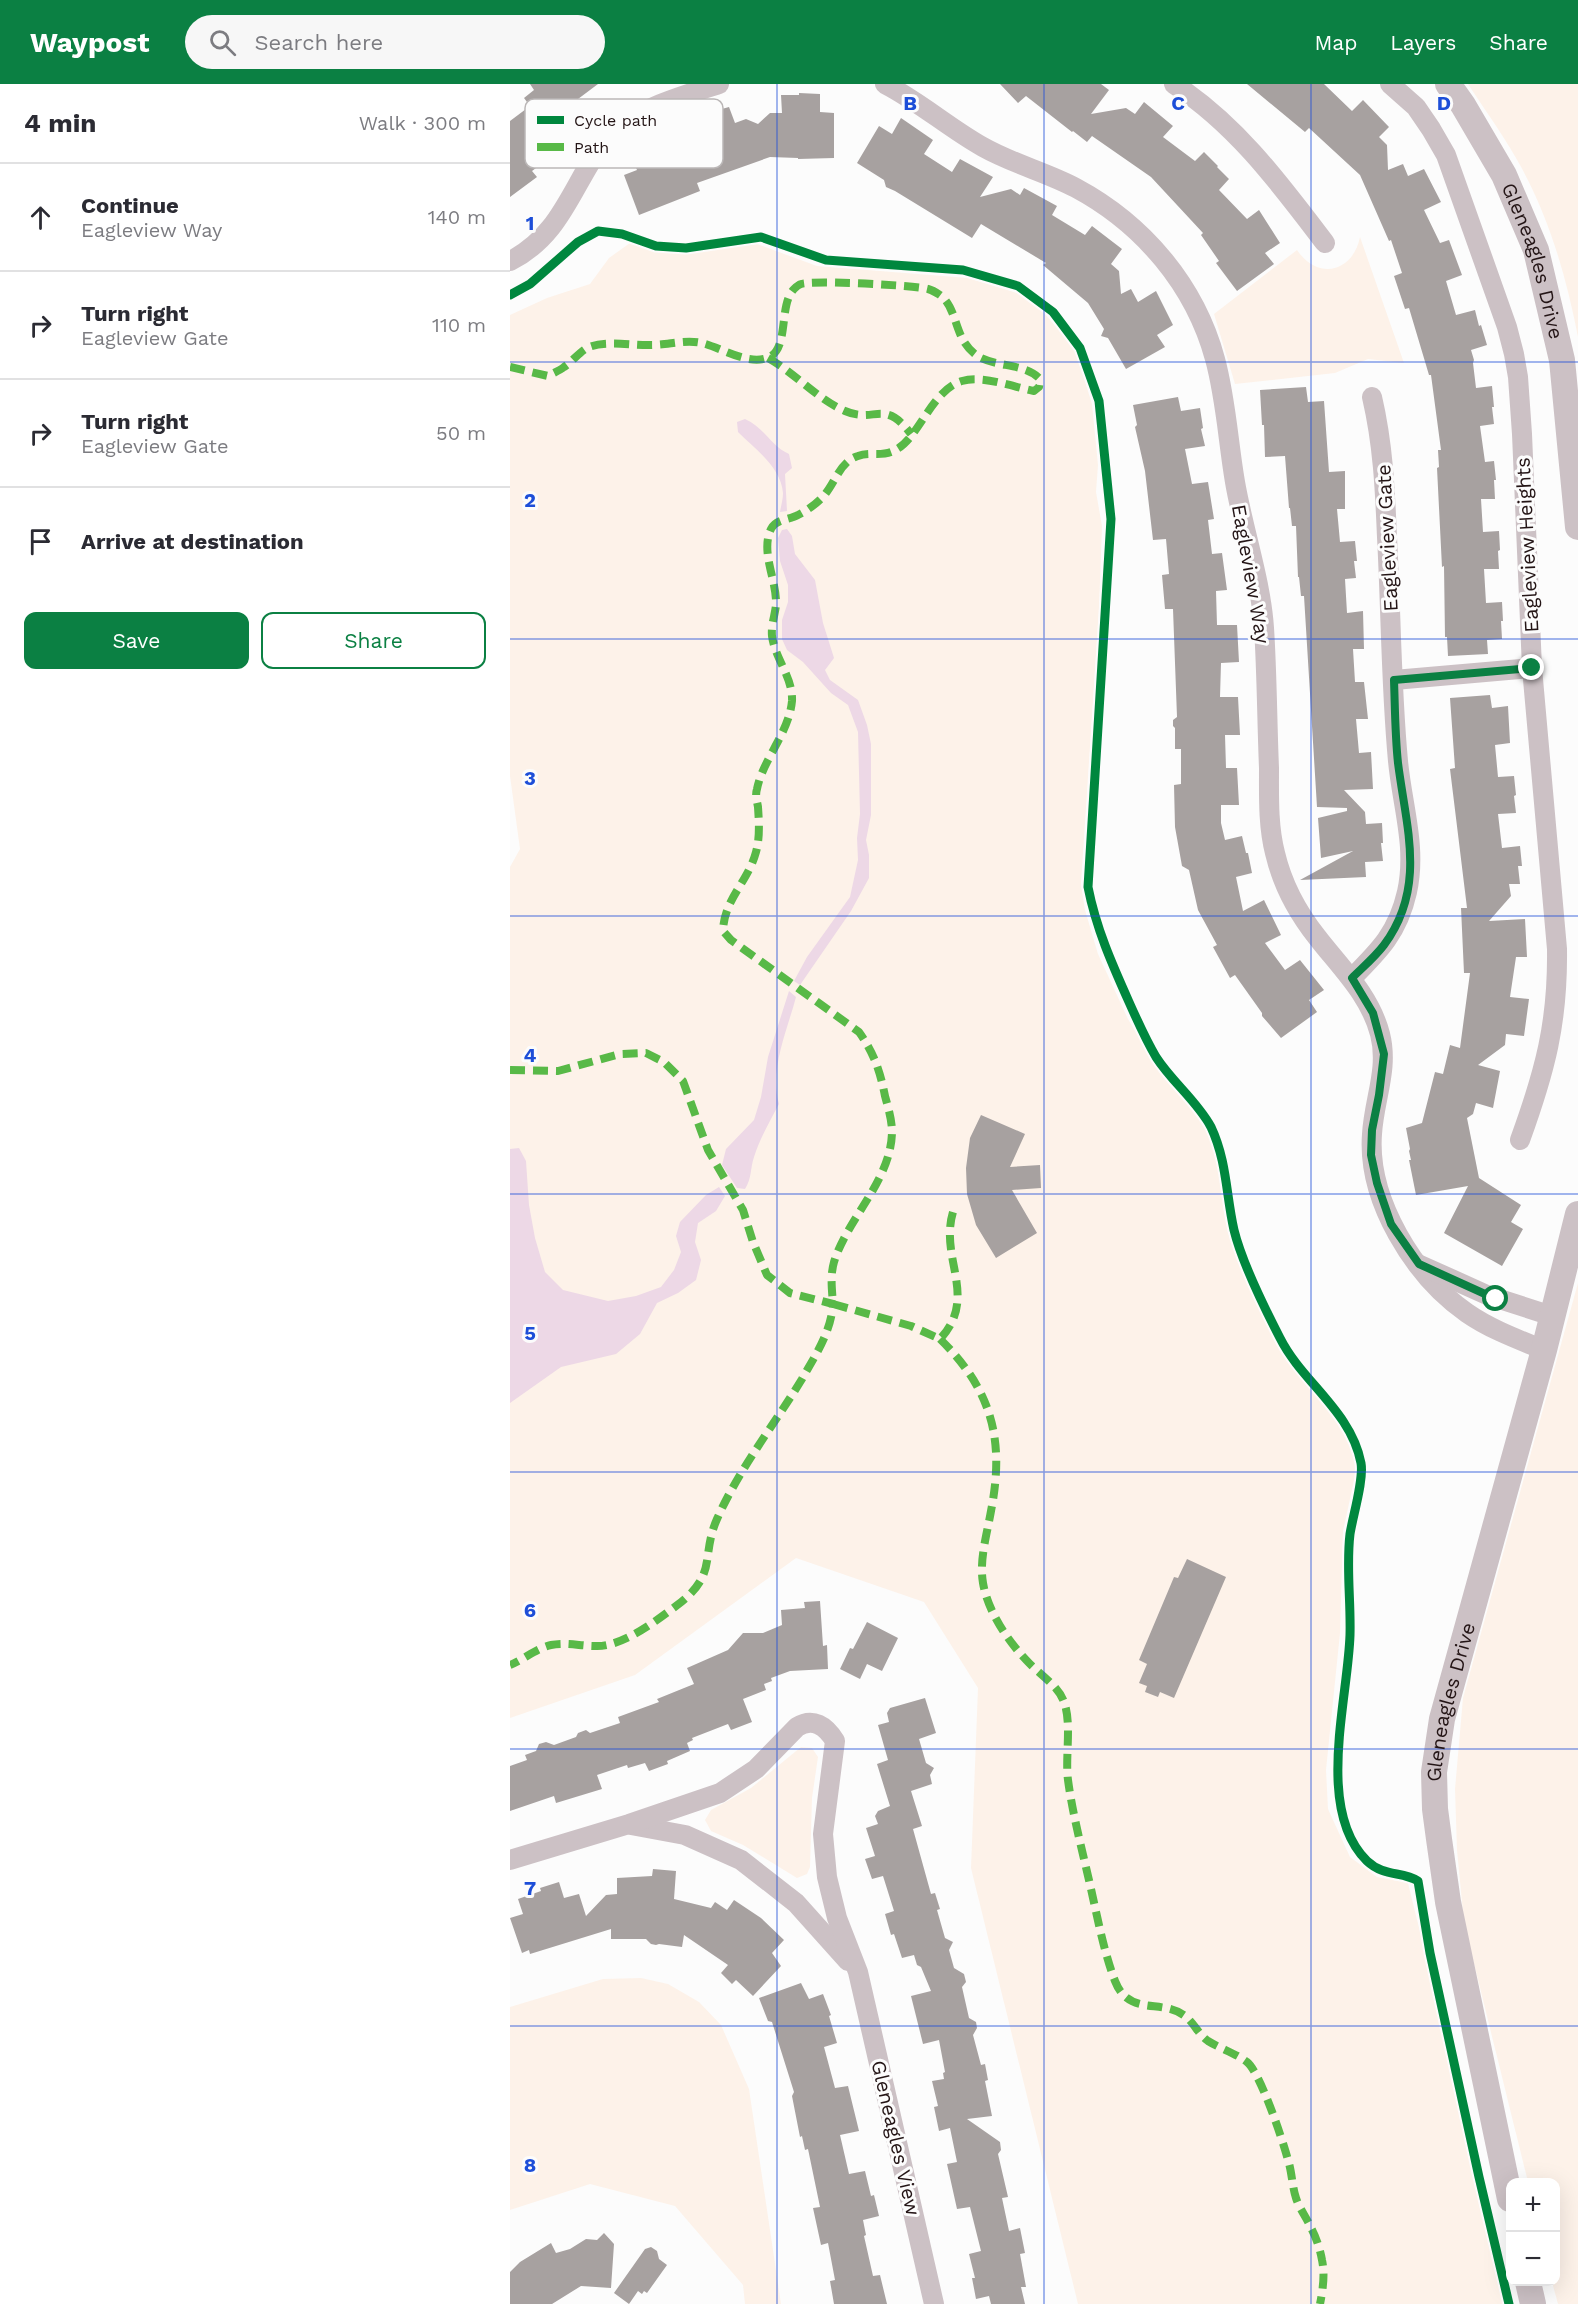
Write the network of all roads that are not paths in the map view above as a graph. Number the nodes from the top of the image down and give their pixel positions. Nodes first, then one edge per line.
1 (719, 84) edge
2 (885, 84) edge
3 (1174, 84) edge
4 (1389, 84) edge
5 (1448, 84) edge
6 (674, 99) edge
7 (588, 168) edge
8 (1325, 243) dead end
9 (510, 261) edge
10 (1372, 397) dead end
11 (1578, 527) edge
12 (1532, 668) junction
13 (1394, 680) junction
14 (1352, 978) junction
15 (1520, 1140) dead end
16 (1578, 1214) edge
17 (1419, 1264) junction
18 (1552, 1316) junction
19 (1544, 1350) junction
20 (629, 1824) junction
21 (510, 1860) edge
22 (858, 1972) junction
23 (1506, 2180) edge
24 (1529, 2286) edge
25 (934, 2304) edge
26 (1533, 2304) edge

1 - 6 street
2 - 14 street, Eagleview Way
3 - 8 street
4 - 12 street, Eagleview Heights
5 - 11 street, Gleneagles Drive
7 - 9 street
10 - 13 street, Eagleview Gate
12 - 13 street
12 - 15 street, Eagleview Heights
13 - 14 street, Eagleview Gate
14 - 17 street, Eagleview Way
16 - 18 street, Gleneagles Drive
17 - 18 street
17 - 19 street, Eagleview Way
18 - 19 street, Gleneagles Drive
19 - 23 street, Gleneagles Drive
20 - 21 street, Gleneagles View
20 - 22 street, Gleneagles View
20 - 22 street, Gleneagles View
22 - 25 street, Gleneagles View
24 - 26 street

